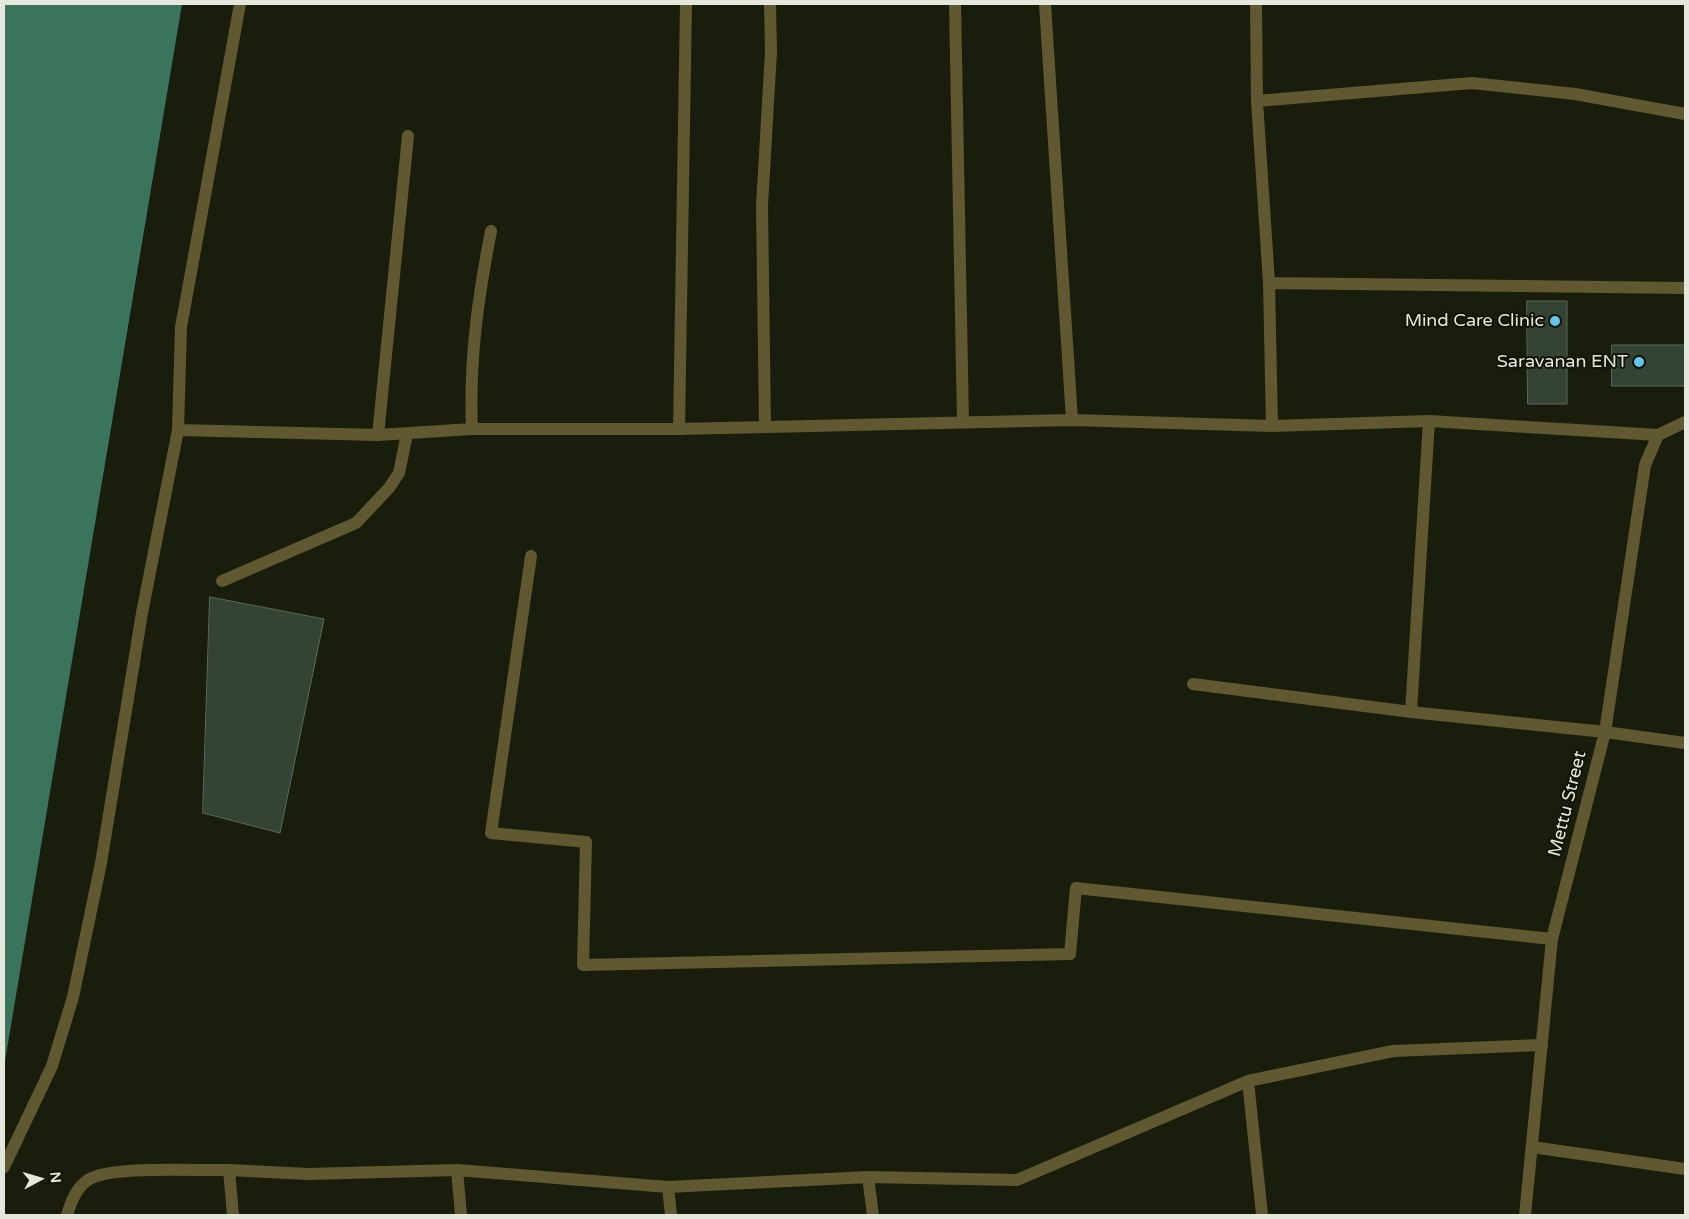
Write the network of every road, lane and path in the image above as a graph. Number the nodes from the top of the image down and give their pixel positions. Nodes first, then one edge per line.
1 (240, 4) edge
2 (686, 4) edge
3 (770, 4) edge
4 (955, 4) edge
5 (1045, 4) edge
6 (1256, 4) edge
7 (1257, 101) junction
8 (1685, 114) edge
9 (408, 136) dead end
10 (491, 231) dead end
11 (1269, 283) junction
12 (1685, 288) edge
13 (1072, 420) junction
14 (1429, 421) junction
15 (963, 422) junction
16 (1685, 422) edge
17 (765, 426) junction
18 (1272, 426) junction
19 (472, 429) junction
20 (679, 429) junction
21 (178, 430) junction
22 (407, 434) junction
23 (378, 435) junction
24 (1658, 435) junction
25 (531, 556) dead end
26 (222, 581) dead end
27 (1193, 684) dead end
28 (1410, 712) junction
29 (1604, 732) junction
30 (1685, 743) edge
31 (1552, 939) junction
32 (1542, 1045) junction
33 (1248, 1081) junction
34 (1532, 1147) junction
35 (4, 1167) edge
36 (1685, 1169) edge
37 (229, 1170) junction
38 (457, 1170) junction
39 (868, 1177) junction
40 (668, 1187) junction
41 (67, 1215) edge
42 (233, 1215) edge
43 (461, 1215) edge
44 (671, 1215) edge
45 (873, 1215) edge
46 (1262, 1215) edge
47 (1526, 1215) edge

1 - 21 street
2 - 20 street
3 - 17 street
4 - 15 street
5 - 13 street
6 - 7 street
7 - 8 street
7 - 11 street
9 - 23 street
10 - 19 street
11 - 12 street
11 - 18 street
13 - 15 street
13 - 18 street
14 - 18 street
14 - 24 street
14 - 28 street
15 - 17 street
16 - 24 street
17 - 20 street
19 - 20 street
19 - 22 street
21 - 23 street
21 - 35 street
22 - 23 street
22 - 26 street
24 - 29 street, Mettu Street
25 - 31 street
27 - 28 street
28 - 29 street
29 - 30 street
29 - 31 street, Mettu Street
31 - 32 street, Mettu Street
32 - 33 street
32 - 34 street, Mettu Street
33 - 39 street
33 - 46 street
34 - 36 street
34 - 47 street, Mettu Street
37 - 38 street
37 - 41 street
37 - 42 street
38 - 40 street
38 - 43 street
39 - 40 street
39 - 45 street
40 - 44 street

